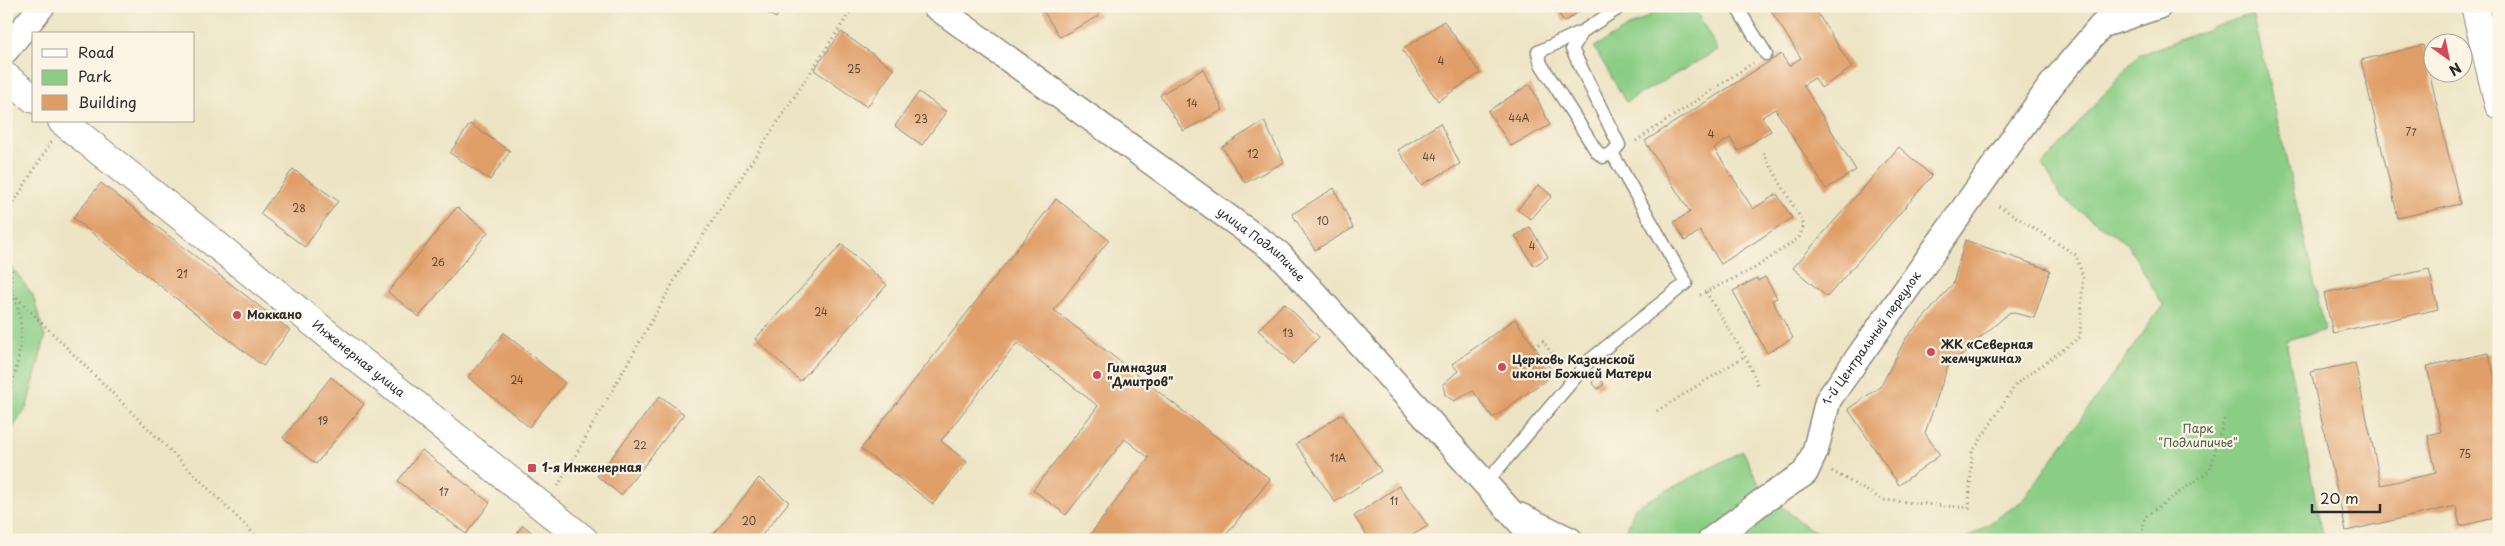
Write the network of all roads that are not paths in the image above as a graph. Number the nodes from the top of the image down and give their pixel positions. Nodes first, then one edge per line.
1 (42, 6) edge
2 (935, 6) edge
3 (1622, 6) edge
4 (1736, 6) edge
5 (2159, 6) edge
6 (2475, 6) edge
7 (1583, 32) junction
8 (6, 50) edge
9 (1766, 54) road end
10 (6, 77) edge
11 (32, 97) edge
12 (2499, 104) edge
13 (63, 122) edge
14 (1614, 157) junction
15 (1486, 484) junction
16 (1510, 511) junction
17 (584, 540) edge
18 (1536, 540) edge
19 (1570, 540) edge
20 (1711, 540) edge

1 - 8 street
2 - 15 street, улица Подлипичье
3 - 7 lane
4 - 9 lane
5 - 20 street, 1-й Центральный переулок
6 - 12 street
7 - 14 lane
7 - 14 lane
10 - 11 street
13 - 17 street, Инженерная улица
14 - 15 lane
15 - 16 street, улица Подлипичье
16 - 18 street, улица Подлипичье
16 - 19 street

